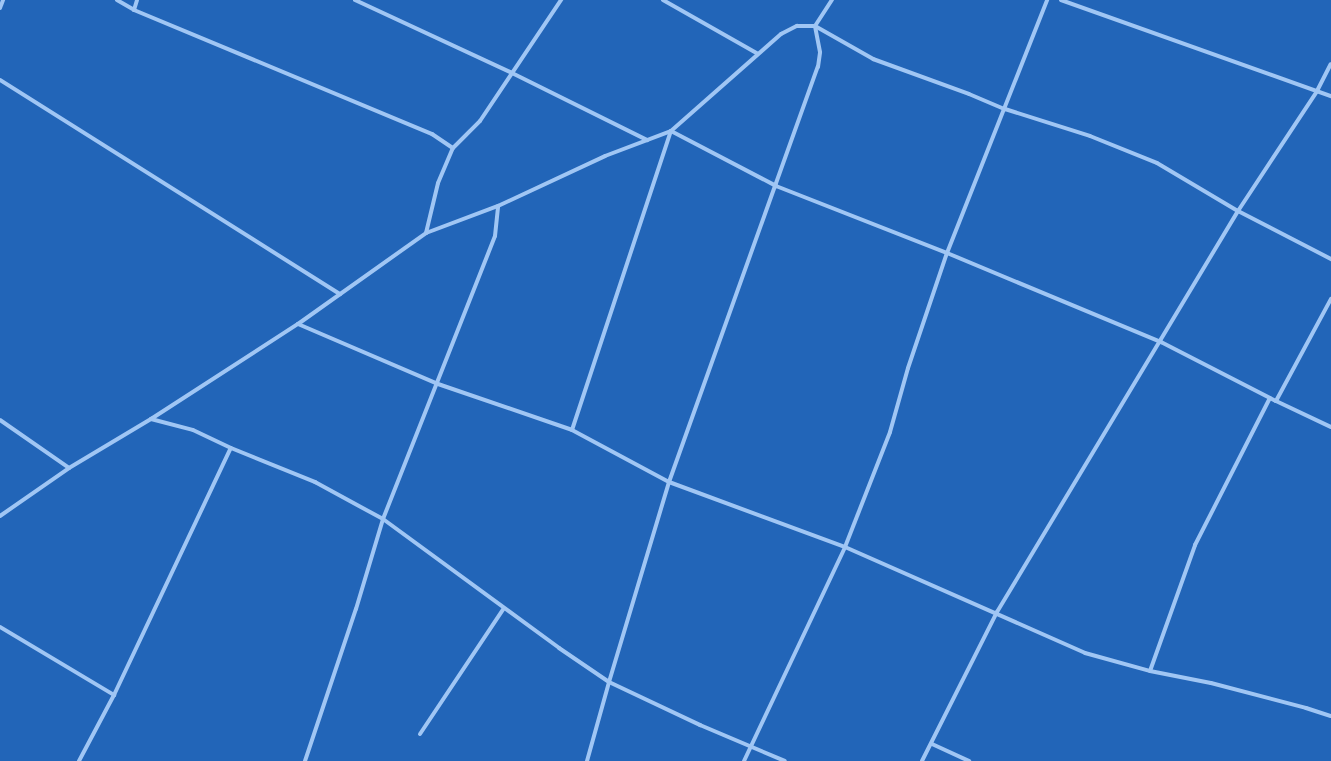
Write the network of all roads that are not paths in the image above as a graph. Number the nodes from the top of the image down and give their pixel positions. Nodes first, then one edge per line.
1 (3, 0) edge
2 (117, 0) edge
3 (137, 0) edge
4 (355, 0) edge
5 (561, 0) edge
6 (664, 0) edge
7 (832, 0) edge
8 (1047, 0) edge
9 (1061, 0) edge
10 (360, 1) edge
11 (0, 8) edge
12 (134, 10) junction
13 (815, 26) junction
14 (758, 54) junction
15 (1331, 64) edge
16 (512, 73) junction
17 (0, 80) edge
18 (1317, 91) junction
19 (1331, 96) edge
20 (1005, 109) junction
21 (671, 131) junction
22 (647, 140) junction
23 (454, 148) junction
24 (776, 186) junction
25 (498, 206) junction
26 (1238, 211) junction
27 (426, 233) junction
28 (947, 254) junction
29 (1331, 259) edge
30 (340, 294) junction
31 (1331, 299) edge
32 (298, 324) junction
33 (1161, 342) junction
34 (438, 384) junction
35 (1270, 398) junction
36 (1276, 401) junction
37 (152, 419) junction
38 (0, 420) edge
39 (1331, 427) edge
40 (572, 430) junction
41 (230, 448) junction
42 (69, 468) junction
43 (669, 482) junction
44 (0, 516) edge
45 (383, 519) junction
46 (845, 547) junction
47 (504, 608) junction
48 (997, 612) junction
49 (0, 626) edge
50 (1150, 671) junction
51 (609, 682) junction
52 (114, 695) junction
53 (1331, 716) edge
54 (420, 734) dead end
55 (932, 744) junction
56 (751, 747) junction
57 (79, 761) edge
58 (305, 761) edge
59 (587, 761) edge
60 (744, 761) edge
61 (785, 761) edge
62 (922, 761) edge
63 (969, 761) edge

1 - 11 street
2 - 12 street
3 - 12 street
4 - 10 street
5 - 16 street
6 - 14 street
7 - 13 street
8 - 20 street
9 - 18 street
10 - 16 street
12 - 23 street
13 - 14 street
13 - 20 street
13 - 24 street
14 - 21 street
15 - 18 street
16 - 22 street
16 - 23 street
17 - 30 street
18 - 19 street
18 - 26 street
20 - 26 street
20 - 28 street
21 - 22 street
21 - 24 street
21 - 40 street
22 - 25 street
23 - 27 street
24 - 28 street
24 - 43 street
25 - 27 street
25 - 34 street
26 - 29 street
26 - 33 street
27 - 30 street
28 - 33 street
28 - 46 street
30 - 32 street
31 - 36 street
32 - 34 street
32 - 37 street
33 - 35 street
33 - 48 street
34 - 40 street
34 - 45 street
35 - 36 street
35 - 50 street
36 - 39 street
37 - 41 street
37 - 42 street
38 - 42 street
40 - 43 street
41 - 45 street
41 - 52 street
42 - 44 street
43 - 46 street
43 - 51 street
45 - 47 street
45 - 58 street
46 - 48 street
46 - 56 street
47 - 51 street
47 - 54 street
48 - 50 street
48 - 55 street
49 - 52 street
50 - 53 street
51 - 56 street
51 - 59 street
52 - 57 street
55 - 62 street
55 - 63 street
56 - 60 street
56 - 61 street

